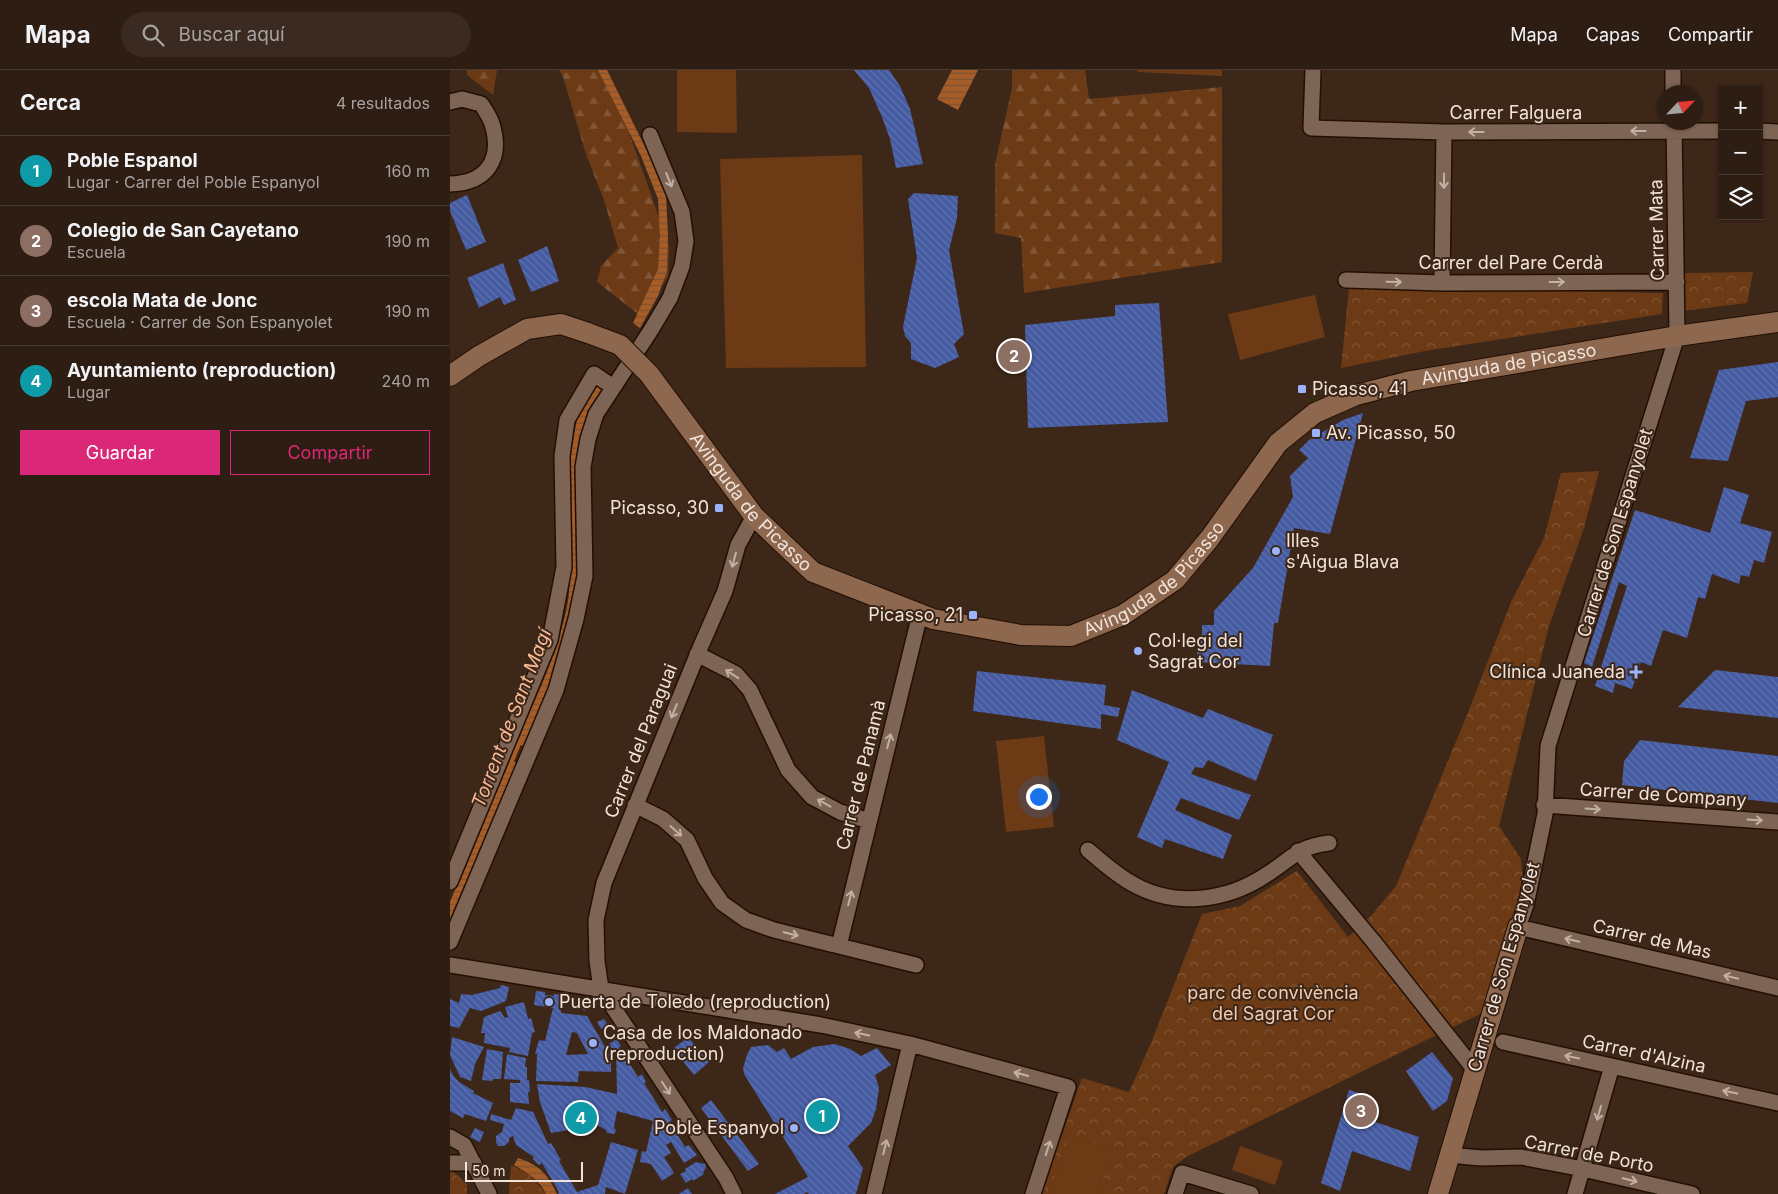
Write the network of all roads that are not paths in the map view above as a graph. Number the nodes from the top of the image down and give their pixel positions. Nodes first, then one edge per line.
1 (1313, 70) edge
2 (1673, 70) edge
3 (1673, 85) edge
4 (450, 102) edge
5 (1658, 126) edge
6 (1703, 129) edge
7 (1674, 130) edge
8 (1718, 131) edge
9 (1763, 131) edge
10 (1444, 132) junction
11 (1778, 132) edge
12 (650, 135) dead end
13 (450, 184) edge
14 (1346, 280) dead end
15 (1677, 282) junction
16 (1442, 283) junction
17 (1778, 322) edge
18 (1677, 336) junction
19 (450, 376) edge
20 (613, 387) junction
21 (754, 516) junction
22 (920, 614) junction
23 (697, 654) junction
24 (516, 754) junction
25 (635, 805) junction
26 (1544, 805) junction
27 (870, 821) junction
28 (1778, 822) edge
29 (1329, 843) dead end
30 (1088, 850) dead end
31 (1298, 851) junction
32 (450, 882) edge
33 (1518, 927) junction
34 (450, 942) edge
35 (839, 946) junction
36 (450, 964) edge
37 (916, 965) dead end
38 (1778, 988) edge
39 (601, 989) junction
40 (1503, 1042) dead end
41 (910, 1044) junction
42 (1612, 1066) junction
43 (1474, 1069) junction
44 (1778, 1103) edge
45 (450, 1137) edge
46 (1448, 1155) junction
47 (473, 1162) junction
48 (450, 1163) edge
49 (1582, 1169) junction
50 (489, 1194) edge
51 (734, 1194) edge
52 (874, 1194) edge
53 (1033, 1194) edge
54 (1176, 1194) edge
55 (1251, 1194) edge
56 (1438, 1194) edge
57 (1575, 1194) edge
58 (1692, 1194) edge

1 - 10 street, Carrer Falguera
2 - 3 street
4 - 13 street
5 -> 10 street, Carrer Falguera
6 - 8 street, Carrer Falguera
7 - 15 street, Carrer Mata
9 - 11 street
10 -> 16 street
12 -> 20 street
14 -> 16 street, Carrer del Pare Cerdà
16 -> 15 street, Carrer del Pare Cerdà
15 - 18 street, Carrer Mata
17 - 18 street, Avinguda de Picasso
18 - 22 street, Avinguda de Picasso
18 - 26 street, Carrer de Son Espanyolet
19 - 21 street, Avinguda de Picasso, bridge
20 - 24 street
20 - 24 street
21 - 22 street, Avinguda de Picasso
21 -> 23 street, Carrer del Paraguai
27 -> 22 street, Carrer de Panamà
23 -> 25 street, Carrer del Paraguai
27 -> 23 street
24 - 32 street
24 - 34 street
25 -> 35 street
25 - 39 street, Carrer del Paraguai
26 -> 28 street, Carrer de Company
26 - 33 street, Carrer de Son Espanyolet
35 -> 27 street, Carrer de Panamà
29 - 31 street
30 - 31 street
31 - 43 street
38 -> 33 street, Carrer de Mas
33 - 43 street, Carrer de Son Espanyolet
35 - 37 street
36 - 39 street
41 -> 39 street
39 -> 51 street
42 -> 40 street, Carrer d'Alzina
52 -> 41 street
53 -> 41 street
44 -> 42 street, Carrer d'Alzina
42 -> 49 street
43 - 46 street, Carrer de Son Espanyolet
45 - 47 street
46 - 49 street, Carrer de Porto
46 - 56 street, Carrer de Son Espanyolet
47 - 48 street
47 - 50 street
49 - 57 street
49 -> 58 street, Carrer de Porto
54 - 55 street

